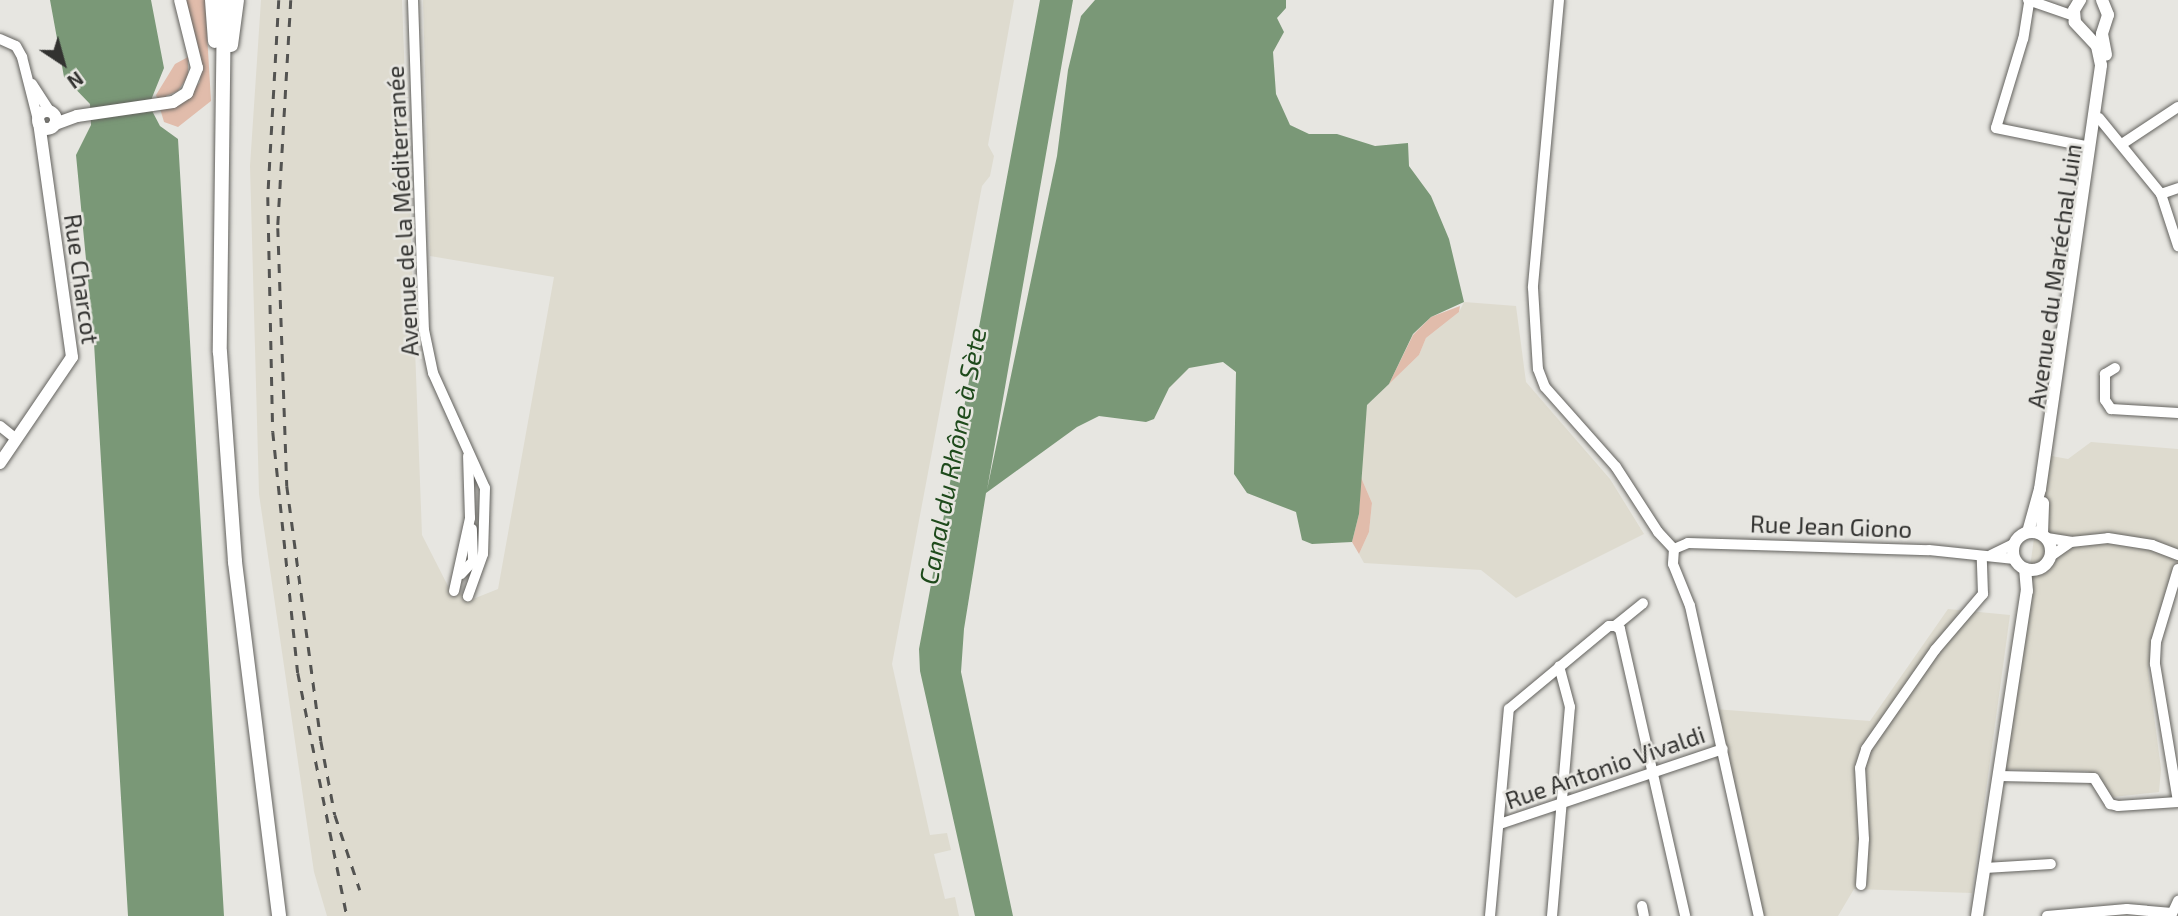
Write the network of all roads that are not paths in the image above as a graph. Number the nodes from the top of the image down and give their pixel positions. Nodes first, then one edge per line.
1 (180, 0) edge
2 (212, 0) edge
3 (224, 0) edge
4 (237, 0) edge
5 (413, 0) edge
6 (1559, 0) edge
7 (2104, 1) edge
8 (2028, 2) edge
9 (2077, 7) edge
10 (2104, 25) junction
11 (2084, 29) junction
12 (0, 39) edge
13 (28, 77) junction
14 (2178, 107) edge
15 (221, 116) junction
16 (2099, 118) junction
17 (53, 119) junction
18 (39, 121) junction
19 (2122, 144) junction
20 (2090, 147) junction
21 (45, 164) junction
22 (2178, 188) edge
23 (2161, 194) junction
24 (2178, 246) edge
25 (2115, 368) dead end
26 (2178, 413) edge
27 (0, 426) edge
28 (16, 439) junction
29 (468, 455) junction
30 (0, 463) edge
31 (470, 518) junction
32 (2028, 532) junction
33 (2044, 536) junction
34 (2071, 542) junction
35 (2014, 544) junction
36 (1674, 549) junction
37 (2178, 555) edge
38 (2051, 556) junction
39 (1985, 557) junction
40 (2015, 559) junction
41 (476, 563) junction
42 (2031, 569) junction
43 (2178, 569) edge
44 (461, 574) junction
45 (454, 591) dead end
46 (468, 596) dead end
47 (1643, 603) dead end
48 (1615, 626) junction
49 (1559, 666) junction
50 (1723, 749) junction
51 (1654, 774) junction
52 (1999, 776) junction
53 (2178, 802) edge
54 (1562, 806) junction
55 (1500, 824) junction
56 (2051, 864) dead end
57 (1985, 868) junction
58 (1861, 885) dead end
59 (2178, 901) edge
60 (2126, 912) edge
61 (2172, 914) edge
62 (279, 916) edge
63 (1490, 916) edge
64 (1552, 916) edge
65 (1685, 916) edge
66 (1759, 916) edge
67 (1977, 916) edge
68 (2047, 916) edge

1 - 17 main road
2 - 15 main road
3 - 15 main road
4 - 15 main road
5 - 29 street, Avenue de la Méditerranée
6 - 36 street
7 - 10 main road, Avenue du Maréchal Juin
8 - 9 street
8 - 20 street
9 - 11 main road, Avenue du Maréchal Juin
10 - 11 main road
10 - 16 main road, Avenue du Maréchal Juin
11 - 20 main road, Avenue du Maréchal Juin
12 - 13 street
13 - 17 street
13 - 18 street
14 - 19 street
15 - 62 main road
16 - 19 street
16 - 33 main road, Avenue du Maréchal Juin
17 - 18 main road
17 - 21 main road, Rue Charcot
18 - 21 main road, Rue Charcot
19 - 23 street
20 - 32 main road, Avenue du Maréchal Juin
21 - 28 main road, Rue Charcot
22 - 23 street
23 - 24 street
25 - 26 street
27 - 28 street
28 - 30 main road, Rue Charcot
29 - 31 street, Avenue de la Méditerranée
29 - 41 street, Avenue de la Méditerranée
31 - 41 street, Avenue de la Méditerranée
31 - 44 street, Avenue de la Méditerranée
32 - 33 main road
32 - 35 main road
33 - 34 street
33 - 38 main road
34 - 37 street
34 - 38 street
35 - 39 street
35 - 40 main road
36 - 39 street, Rue Jean Giono
36 - 50 street
38 - 42 main road
39 - 40 street, Rue Jean Giono
39 - 58 street
40 - 42 main road
41 - 44 street, Avenue de la Méditerranée
41 - 46 street, Avenue de la Méditerranée
42 - 52 main road
43 - 53 street
44 - 45 street, Avenue de la Méditerranée
47 - 48 street
48 - 49 street
48 - 51 street
49 - 54 street
49 - 55 street
50 - 51 street, Rue Antonio Vivaldi
50 - 66 street
51 - 54 street, Rue Antonio Vivaldi
51 - 65 street
52 - 53 street
52 - 57 main road
54 - 55 street, Rue Antonio Vivaldi
54 - 64 street
55 - 63 street
56 - 57 street
57 - 67 main road
59 - 61 street
60 - 61 street
60 - 68 street

